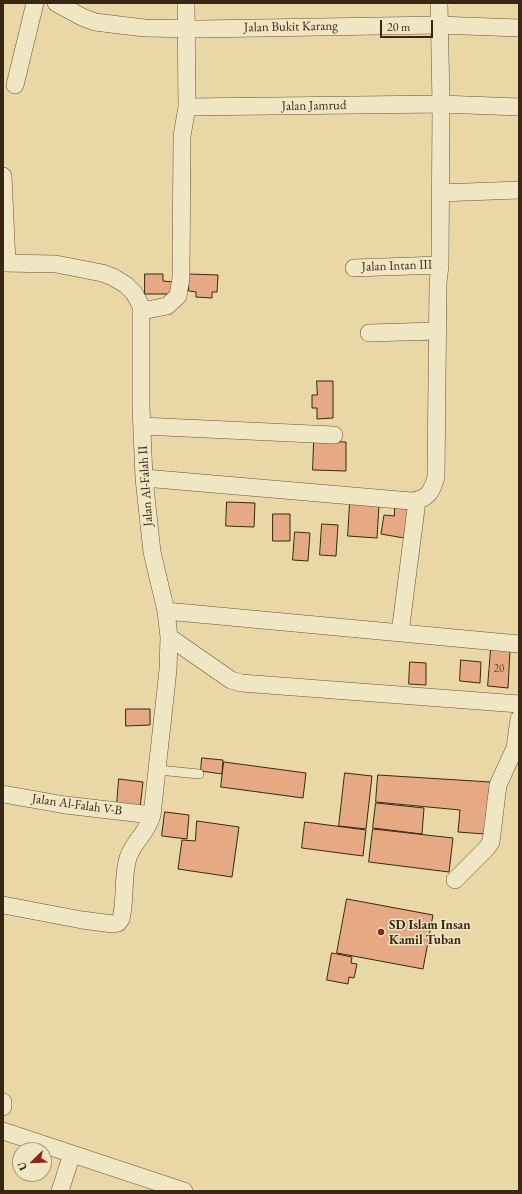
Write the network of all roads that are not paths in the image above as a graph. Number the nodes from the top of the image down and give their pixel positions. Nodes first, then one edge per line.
1 (35, 3) edge
2 (56, 3) edge
3 (186, 3) edge
4 (439, 3) edge
5 (438, 25) junction
6 (519, 28) edge
7 (187, 29) junction
8 (15, 85) dead end
9 (441, 104) junction
10 (188, 107) junction
11 (519, 107) edge
12 (3, 176) edge
13 (519, 190) edge
14 (440, 193) junction
15 (5, 263) edge
16 (440, 265) junction
17 (354, 268) dead end
18 (142, 311) junction
19 (437, 331) junction
20 (369, 333) dead end
21 (142, 426) junction
22 (334, 436) dead end
23 (144, 478) junction
24 (417, 501) junction
25 (166, 611) junction
26 (400, 633) junction
27 (169, 637) junction
28 (519, 644) edge
29 (519, 704) edge
30 (519, 719) edge
31 (158, 770) junction
32 (199, 774) dead end
33 (3, 794) edge
34 (152, 815) junction
35 (455, 880) dead end
36 (3, 905) edge
37 (3, 1102) edge
38 (3, 1107) edge
39 (3, 1131) edge
40 (72, 1154) junction
41 (147, 1185) edge
42 (60, 1191) edge
43 (184, 1191) edge

1 - 8 street
2 - 7 street, Jalan Bukit Karang
3 - 7 street
4 - 5 street
5 - 6 street, Jalan Bukit Karang
5 - 7 street, Jalan Bukit Karang
5 - 9 street
7 - 10 street
9 - 10 street, Jalan Jamrud
9 - 11 street, Jalan Jamrud
9 - 14 street
10 - 18 street
12 - 15 street
13 - 14 street
14 - 16 street
15 - 18 street, Jalan Al-Falah II
16 - 17 street, Jalan Intan III
16 - 19 street
18 - 21 street, Jalan Al-Falah II
19 - 20 street
19 - 24 street
21 - 22 street
21 - 23 street, Jalan Al-Falah II
23 - 24 street
23 - 25 street, Jalan Al-Falah II
24 - 26 street
25 - 26 street
25 - 27 street, Jalan Al-Falah II
26 - 28 street
27 - 29 street
27 - 31 street, Jalan Al-Falah II
30 - 35 street
31 - 32 lane
31 - 34 street, Jalan Al-Falah II
33 - 34 street, Jalan Al-Falah V-B
34 - 36 street, Jalan Al-Falah II
37 - 38 street
39 - 40 street
40 - 41 street
40 - 42 street
41 - 43 street

